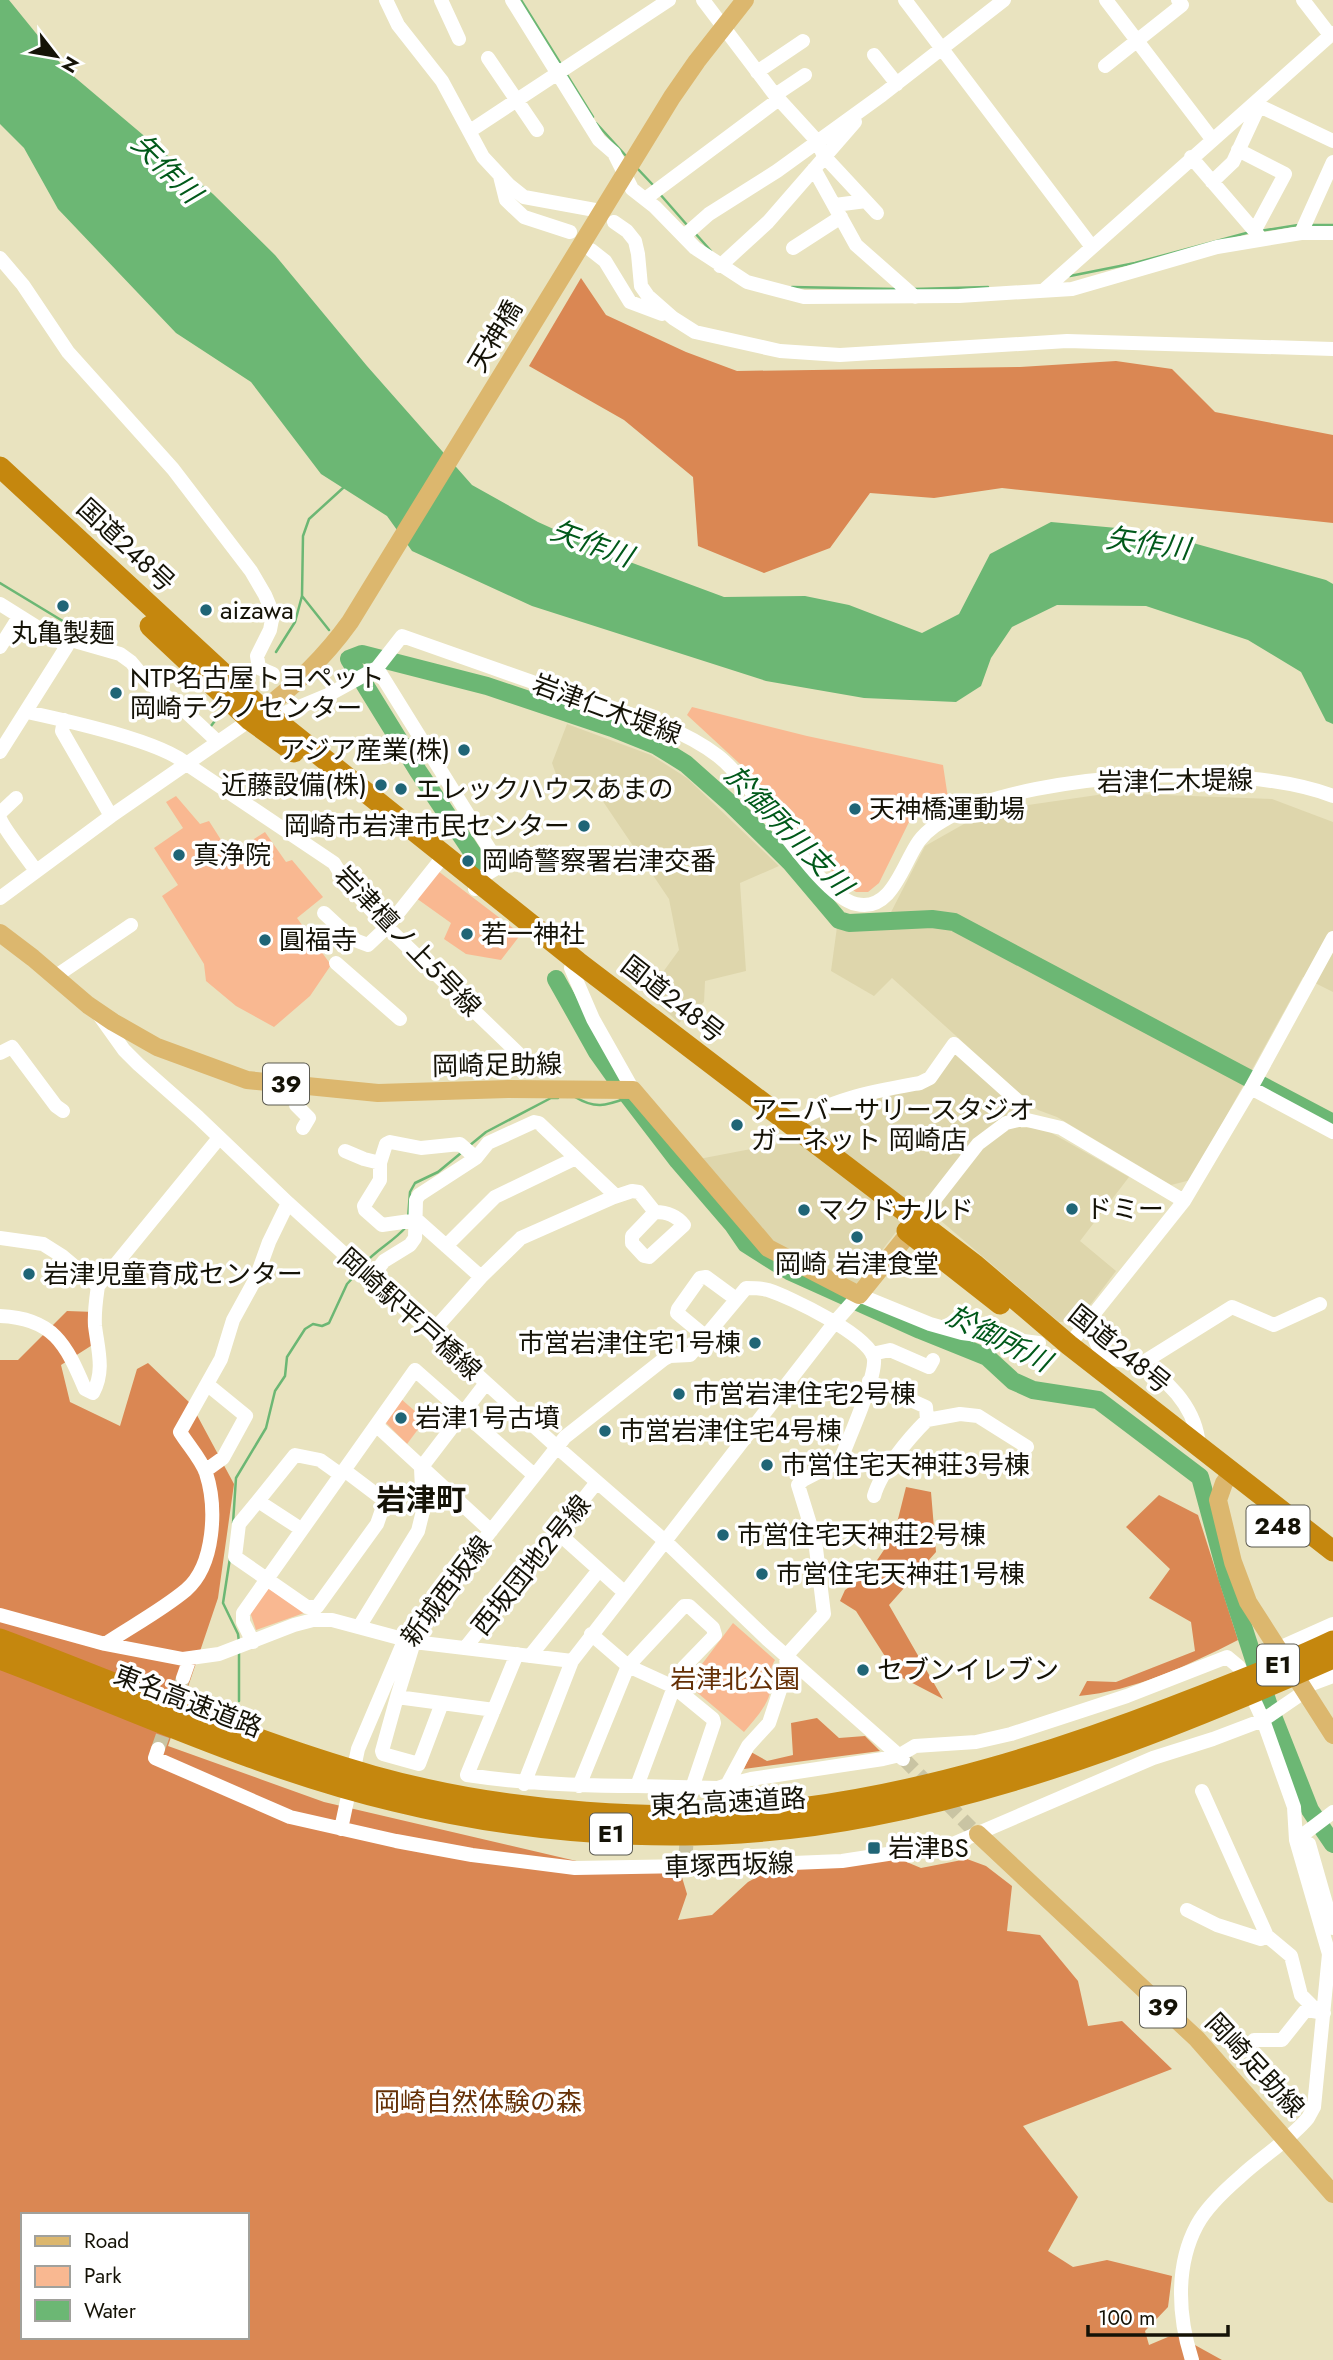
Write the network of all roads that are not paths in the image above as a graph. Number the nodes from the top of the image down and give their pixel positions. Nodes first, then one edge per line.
1 (386, 0) edge
2 (442, 0) edge
3 (512, 0) edge
4 (669, 0) edge
5 (703, 0) edge
6 (745, 0) edge
7 (905, 0) edge
8 (1004, 0) edge
9 (1106, 0) edge
10 (1178, 0) edge
11 (1303, 0) edge
12 (723, 27) junction
13 (1332, 34) edge
14 (459, 39) dead end
15 (1136, 40) junction
16 (803, 41) dead end
17 (941, 50) junction
18 (874, 55) dead end
19 (488, 58) dead end
20 (1105, 66) dead end
21 (757, 72) junction
22 (558, 73) junction
23 (805, 75) dead end
24 (897, 84) junction
25 (882, 95) junction
26 (777, 97) junction
27 (515, 101) junction
28 (1257, 105) junction
29 (537, 130) dead end
30 (470, 131) junction
31 (1212, 139) junction
32 (817, 141) junction
33 (1333, 141) edge
34 (1238, 150) junction
35 (824, 156) junction
36 (1191, 158) junction
37 (1333, 162) edge
38 (814, 169) junction
39 (499, 175) junction
40 (1212, 182) junction
41 (645, 199) junction
42 (866, 201) junction
43 (595, 210) dead end
44 (838, 211) junction
45 (877, 213) dead end
46 (614, 222) dead end
47 (570, 232) dead end
48 (1301, 233) junction
49 (1333, 233) edge
50 (1258, 234) junction
51 (684, 236) junction
52 (1092, 247) junction
53 (793, 248) dead end
54 (591, 250) dead end
55 (0, 258) edge
56 (720, 266) junction
57 (1043, 291) junction
58 (915, 297) junction
59 (673, 318) junction
60 (1333, 349) edge
61 (0, 467) edge
62 (0, 485) edge
63 (0, 604) edge
64 (19, 617) junction
65 (58, 641) junction
66 (0, 647) edge
67 (373, 670) junction
68 (273, 674) dead end
69 (27, 712) junction
70 (256, 715) junction
71 (64, 720) junction
72 (3, 742) edge
73 (218, 742) junction
74 (188, 765) junction
75 (1333, 796) edge
76 (16, 798) dead end
77 (0, 813) edge
78 (111, 816) junction
79 (0, 818) edge
80 (438, 863) junction
81 (36, 871) junction
82 (477, 886) junction
83 (0, 898) edge
84 (324, 913) dead end
85 (131, 925) dead end
86 (387, 927) junction
87 (1, 936) edge
88 (1333, 938) edge
89 (336, 963) dead end
90 (571, 968) junction
91 (56, 976) junction
92 (94, 1008) junction
93 (400, 1019) dead end
94 (0, 1053) edge
95 (520, 1055) dead end
96 (298, 1086) junction
97 (1251, 1088) junction
98 (626, 1090) junction
99 (63, 1111) dead end
100 (1023, 1119) junction
101 (791, 1126) junction
102 (303, 1128) dead end
103 (1333, 1132) edge
104 (219, 1138) junction
105 (345, 1151) dead end
106 (476, 1158) junction
107 (576, 1158) junction
108 (380, 1163) junction
109 (611, 1198) junction
110 (1184, 1202) junction
111 (288, 1203) junction
112 (655, 1212) dead end
113 (416, 1220) junction
114 (914, 1227) junction
115 (0, 1237) edge
116 (446, 1246) junction
117 (481, 1277) junction
118 (371, 1278) junction
119 (98, 1286) junction
120 (859, 1295) junction
121 (736, 1299) junction
122 (1320, 1304) dead end
123 (0, 1315) edge
124 (1089, 1320) junction
125 (835, 1322) junction
126 (432, 1332) junction
127 (706, 1337) junction
128 (1039, 1343) dead end
129 (1069, 1345) junction
130 (872, 1354) junction
131 (933, 1360) dead end
132 (1139, 1365) junction
133 (869, 1381) junction
134 (486, 1383) junction
135 (208, 1385) junction
136 (465, 1412) junction
137 (928, 1420) junction
138 (376, 1425) junction
139 (1198, 1438) dead end
140 (1027, 1447) dead end
141 (558, 1448) junction
142 (421, 1468) junction
143 (205, 1471) junction
144 (342, 1473) junction
145 (534, 1475) junction
146 (1228, 1478) junction
147 (597, 1482) junction
148 (874, 1496) dead end
149 (258, 1501) junction
150 (301, 1529) junction
151 (491, 1531) junction
152 (557, 1532) junction
153 (665, 1541) junction
154 (1333, 1551) edge
155 (1333, 1569) edge
156 (599, 1570) junction
157 (267, 1579) junction
158 (624, 1592) junction
159 (0, 1615) edge
160 (1333, 1624) edge
161 (359, 1627) junction
162 (591, 1634) junction
163 (0, 1639) edge
164 (409, 1641) junction
165 (1333, 1641) edge
166 (253, 1642) junction
167 (105, 1644) junction
168 (465, 1648) junction
169 (1277, 1649) junction
170 (523, 1655) junction
171 (786, 1656) junction
172 (190, 1658) junction
173 (1333, 1658) edge
174 (0, 1659) edge
175 (572, 1661) junction
176 (628, 1666) junction
177 (1333, 1676) edge
178 (183, 1678) tunnel mouth
179 (674, 1688) junction
180 (1303, 1690) junction
181 (1226, 1695) junction
182 (397, 1697) junction
183 (442, 1703) junction
184 (494, 1710) junction
185 (1271, 1715) junction
186 (1333, 1735) edge
187 (158, 1749) dead end
188 (902, 1757) junction
189 (524, 1784) junction
190 (727, 1784) junction
191 (579, 1786) junction
192 (637, 1786) junction
193 (691, 1788) junction
194 (1202, 1791) dead end
195 (1333, 1812) edge
196 (341, 1829) junction
197 (975, 1831) junction
198 (1296, 1840) junction
199 (1186, 1910) dead end
200 (1333, 1928) edge
201 (1267, 1936) junction
202 (1330, 1992) edge
203 (1318, 2012) junction
204 (1254, 2040) dead end
205 (1286, 2138) junction
206 (1333, 2194) edge
207 (1192, 2360) edge

1 - 30 street
2 - 14 street
3 - 22 street
4 - 22 street
5 - 12 street
6 - 12 main road, 天神橋
7 - 17 street
8 - 17 street
9 - 15 street
10 - 15 street
11 - 13 street
12 - 21 street
12 - 70 main road, 天神橋
13 - 28 street
15 - 20 street
15 - 31 street
16 - 21 street
17 - 24 street
17 - 52 street
18 - 24 street
19 - 27 street
21 - 26 street
22 - 27 street
22 - 41 street
23 - 26 street
24 - 25 street
25 - 32 street
25 - 35 street
26 - 32 street
26 - 41 street
27 - 29 street
27 - 30 street
28 - 31 street
28 - 33 street
28 - 34 street
30 - 39 street
31 - 36 street
32 - 35 street
32 - 51 street
34 - 40 street
34 - 50 street
35 - 38 street
35 - 42 street
36 - 40 street
36 - 52 street
37 - 48 street
38 - 44 street
38 - 56 street
39 - 43 street
39 - 47 street
40 - 50 street
41 - 51 street
42 - 44 street
42 - 45 street
44 - 53 street
44 - 58 street
46 - 59 street
48 - 49 street
48 - 50 street
50 - 57 street
51 - 56 street
52 - 57 street
54 - 59 street
55 - 68 street
56 - 58 street
57 - 58 street
59 - 60 street
61 - 70 highway, 国道248号 / 248
62 - 70 highway, 国道248号 / 248
63 - 64 street
64 - 65 street
64 - 66 street
65 - 69 street
65 - 73 street
67 - 70 street
67 - 75 street, 岩津仁木堤線
67 - 82 street
69 - 71 street, 岩津檀ノ上5号線
69 - 72 street
70 - 73 street
70 - 80 highway, 国道248号 / 248
70 - 82 highway, 国道248号 / 248
71 - 74 street, 岩津檀ノ上5号線
71 - 78 street
73 - 74 street
74 - 78 street
74 - 86 street, 岩津檀ノ上5号線
76 - 77 street
78 - 81 street
79 - 81 street
80 - 82 highway, 国道248号 / 248
80 - 86 street
81 - 83 street
82 - 90 highway, 国道248号 / 248
82 - 101 highway, 国道248号 / 248
84 - 86 street
85 - 91 street
86 - 95 street, 岩津檀ノ上5号線
87 - 91 main road, 岡崎足助線 / 39
88 - 97 street
89 - 93 street
90 - 98 street
90 - 114 highway, 国道248号 / 248
91 - 92 main road, 岡崎足助線 / 39
92 - 96 main road, 岡崎足助線 / 39
92 - 104 street, 岡崎駅平戸橋線
94 - 99 street
96 - 98 main road, 岡崎足助線 / 39
96 - 102 street
97 - 103 street
97 - 110 street
98 - 120 main road
100 - 101 street
100 - 110 street
100 - 114 street
101 - 114 highway, 国道248号 / 248
104 - 111 street, 岡崎駅平戸橋線
104 - 119 street
105 - 108 street
106 - 107 street
106 - 108 street
106 - 113 street
107 - 109 street
107 - 116 street
108 - 113 street
109 - 112 street
109 - 117 street
110 - 124 street
111 - 118 street, 岡崎駅平戸橋線
111 - 135 street
113 - 116 street
113 - 118 street
114 - 120 main road
114 - 129 highway, 国道248号 / 248
114 - 146 highway, 国道248号 / 248
115 - 119 street
116 - 117 street
117 - 126 street
118 - 126 street, 岡崎駅平戸橋線
119 - 123 street
120 - 125 street
120 - 128 street
121 - 125 street
121 - 127 street, 新城西坂線
121 - 127 street
122 - 132 street
124 - 129 street
124 - 132 street
125 - 130 street
125 - 153 street
126 - 134 street, 岡崎駅平戸橋線
127 - 141 street, 新城西坂線
129 - 146 highway, 国道248号 / 248
130 - 131 street
130 - 133 street
132 - 139 street
133 - 137 street
133 - 171 street
134 - 136 street
134 - 141 street, 岡崎駅平戸橋線
135 - 143 street
135 - 143 street
136 - 138 street
136 - 142 street
136 - 145 street
137 - 140 street
137 - 148 street
138 - 142 street
138 - 144 street
141 - 145 street, 新城西坂線
141 - 147 street, 岡崎駅平戸橋線
142 - 151 street
142 - 161 street
143 - 167 street
144 - 149 street
144 - 150 street
144 - 157 street
145 - 151 street, 新城西坂線
146 - 154 highway, 国道248号 / 248
146 - 155 highway, 国道248号 / 248
146 - 169 main road
147 - 152 street, 西坂団地2号線
147 - 153 street, 岡崎駅平戸橋線
149 - 150 street
149 - 157 street
150 - 157 street
151 - 164 street, 新城西坂線
152 - 156 street
152 - 168 street, 西坂団地2号線
153 - 158 street
153 - 171 street, 岡崎駅平戸橋線
156 - 158 street
156 - 170 street
157 - 166 street
158 - 162 street
159 - 167 street
160 - 169 street
161 - 164 street
161 - 166 street
162 - 175 street
162 - 176 street
163 - 181 highway, 東名高速道路 / E1
164 - 168 street
164 - 182 street
164 - 196 street, 新城西坂線
165 - 181 highway, 東名高速道路 / E1
166 - 172 street
167 - 172 street
168 - 170 street
169 - 180 main road
170 - 175 street
170 - 184 street
171 - 188 street
171 - 190 street
172 - 178 street
173 - 181 highway, 東名高速道路 / E1
174 - 181 highway, 東名高速道路 / E1
175 - 189 street
176 - 179 street
176 - 179 street
176 - 191 street
177 - 180 street, 車塚西坂線
179 - 192 street
179 - 193 street
180 - 185 street, 車塚西坂線
180 - 186 main road
182 - 183 street
182 - 183 street
183 - 184 street
184 - 189 street
185 - 188 street
185 - 197 street, 車塚西坂線
185 - 198 street
187 - 196 street, 車塚西坂線
188 - 190 street
189 - 191 street
190 - 193 street
191 - 192 street
192 - 193 street
194 - 201 street
195 - 198 street
196 - 197 street, 車塚西坂線
197 - 205 main road, 岡崎足助線 / 39
198 - 200 street
198 - 202 street
199 - 201 street
201 - 203 street
202 - 203 street
203 - 204 street
203 - 205 street
205 - 206 main road, 岡崎足助線 / 39
205 - 207 street

